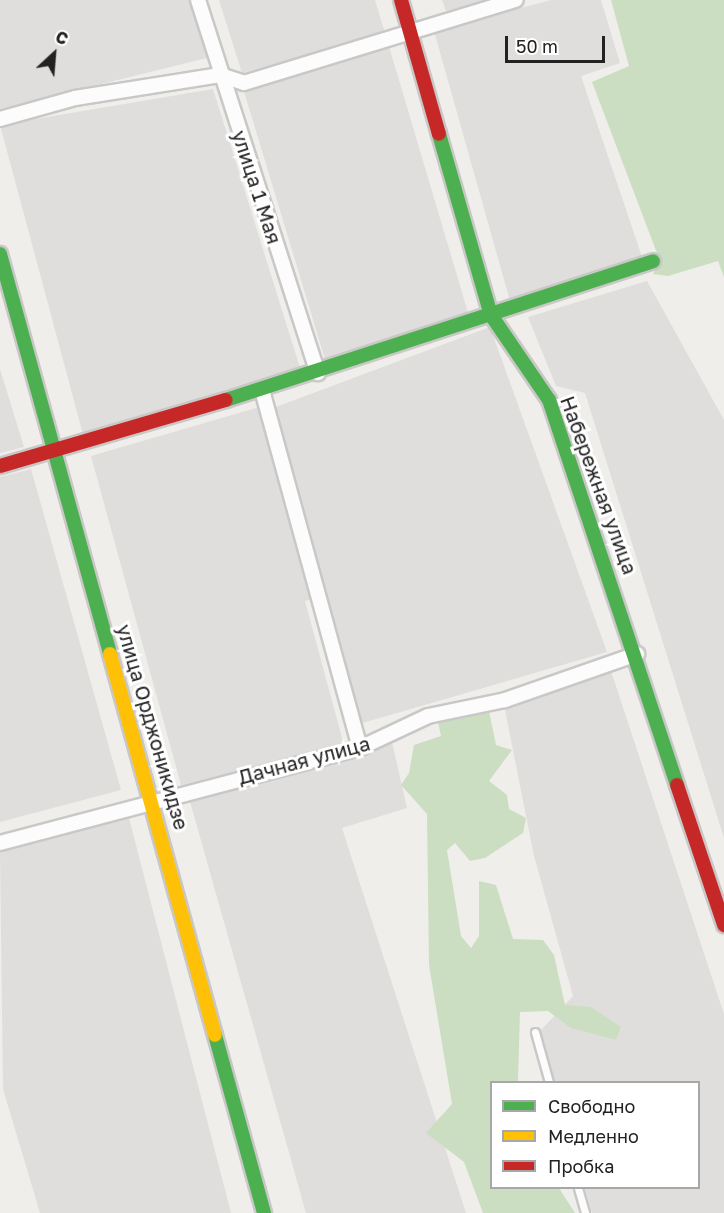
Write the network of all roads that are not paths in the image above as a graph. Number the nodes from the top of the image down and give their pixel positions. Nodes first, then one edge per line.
1 (198, 0) edge
2 (401, 0) edge
3 (516, 0) edge
4 (410, 30) junction
5 (220, 75) junction
6 (0, 119) edge
7 (0, 254) edge
8 (653, 261) dead end
9 (491, 315) junction
10 (318, 374) junction
11 (262, 390) junction
12 (55, 454) junction
13 (0, 466) edge
14 (637, 654) junction
15 (360, 748) junction
16 (154, 798) junction
17 (0, 843) edge
18 (724, 925) edge
19 (535, 1032) dead end
20 (548, 1081) edge
21 (578, 1189) edge
22 (264, 1213) edge
23 (585, 1213) edge

1 - 5 street, улица 1 Мая
2 - 4 street, Набережная улица
3 - 4 street
4 - 5 street
4 - 9 street, Набережная улица
5 - 6 street
5 - 10 street, улица 1 Мая
7 - 12 street, улица Орджоникидзе
8 - 9 street
9 - 10 street
9 - 14 street, Набережная улица
10 - 11 street
11 - 12 street
11 - 15 street
12 - 13 street
12 - 16 street, улица Орджоникидзе
14 - 15 street, Дачная улица
14 - 18 street, Набережная улица
15 - 16 street, Дачная улица
16 - 17 street, Дачная улица
16 - 22 street, улица Орджоникидзе
19 - 20 lane
21 - 23 lane

